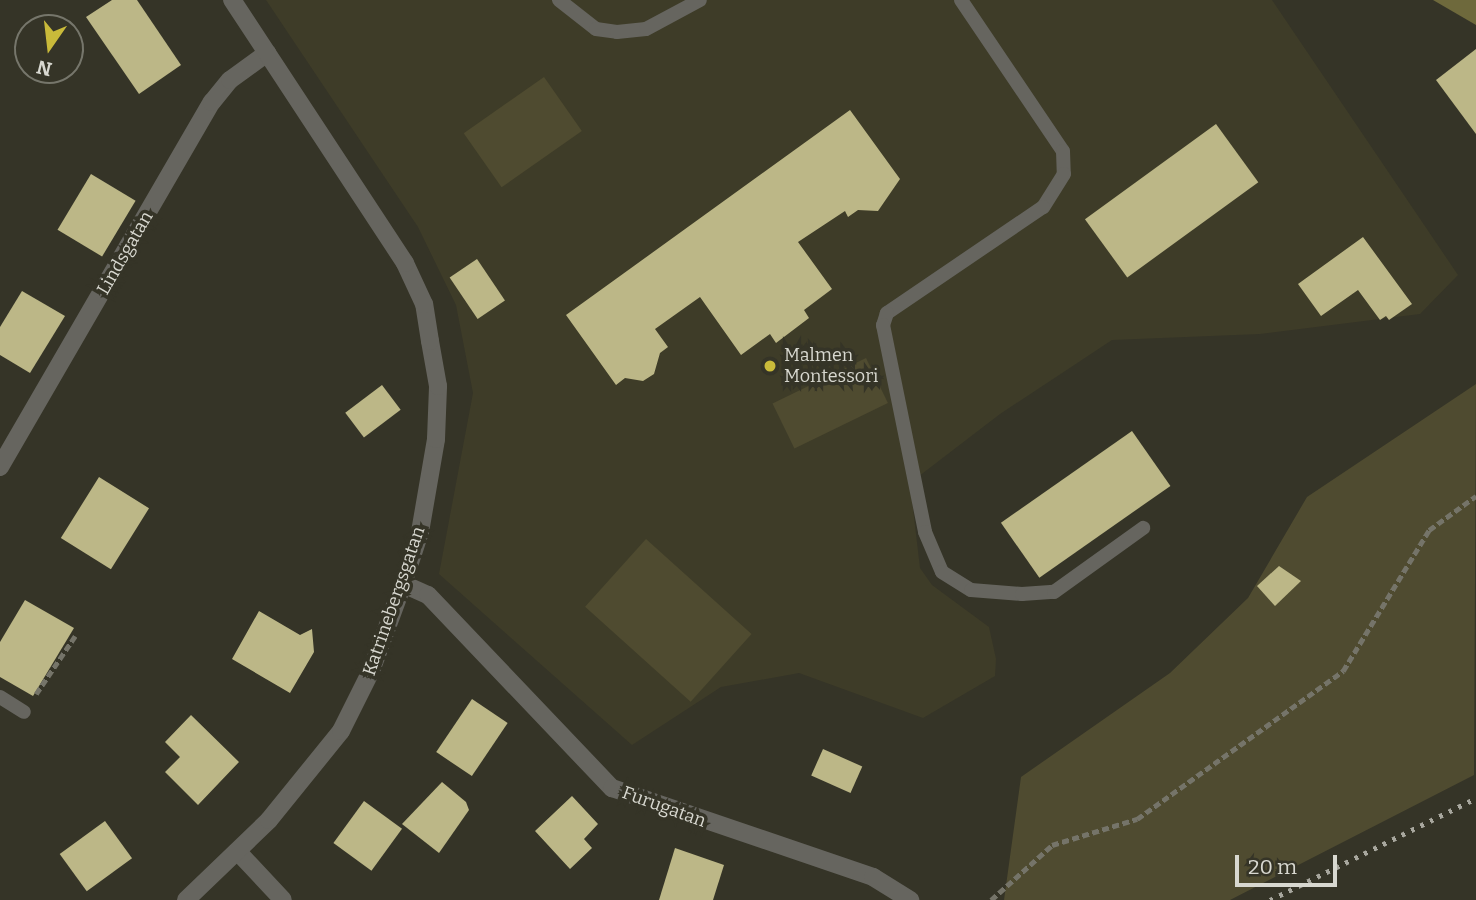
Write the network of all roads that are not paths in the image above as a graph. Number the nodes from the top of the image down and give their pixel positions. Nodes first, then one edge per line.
1 (232, 0) edge
2 (559, 0) edge
3 (700, 0) edge
4 (961, 0) edge
5 (267, 53) junction
6 (0, 467) edge
7 (1143, 528) dead end
8 (403, 584) junction
9 (0, 697) edge
10 (24, 712) road end
11 (239, 853) junction
12 (186, 900) edge
13 (283, 900) edge
14 (910, 900) edge

1 - 5 street, Katrinebergsgatan
2 - 3 lane
4 - 7 lane
5 - 6 street, Lindsgatan
5 - 8 street, Katrinebergsgatan
8 - 11 street, Katrinebergsgatan
8 - 14 street, Furugatan
9 - 10 lane
11 - 12 street, Katrinebergsgatan
11 - 13 street

